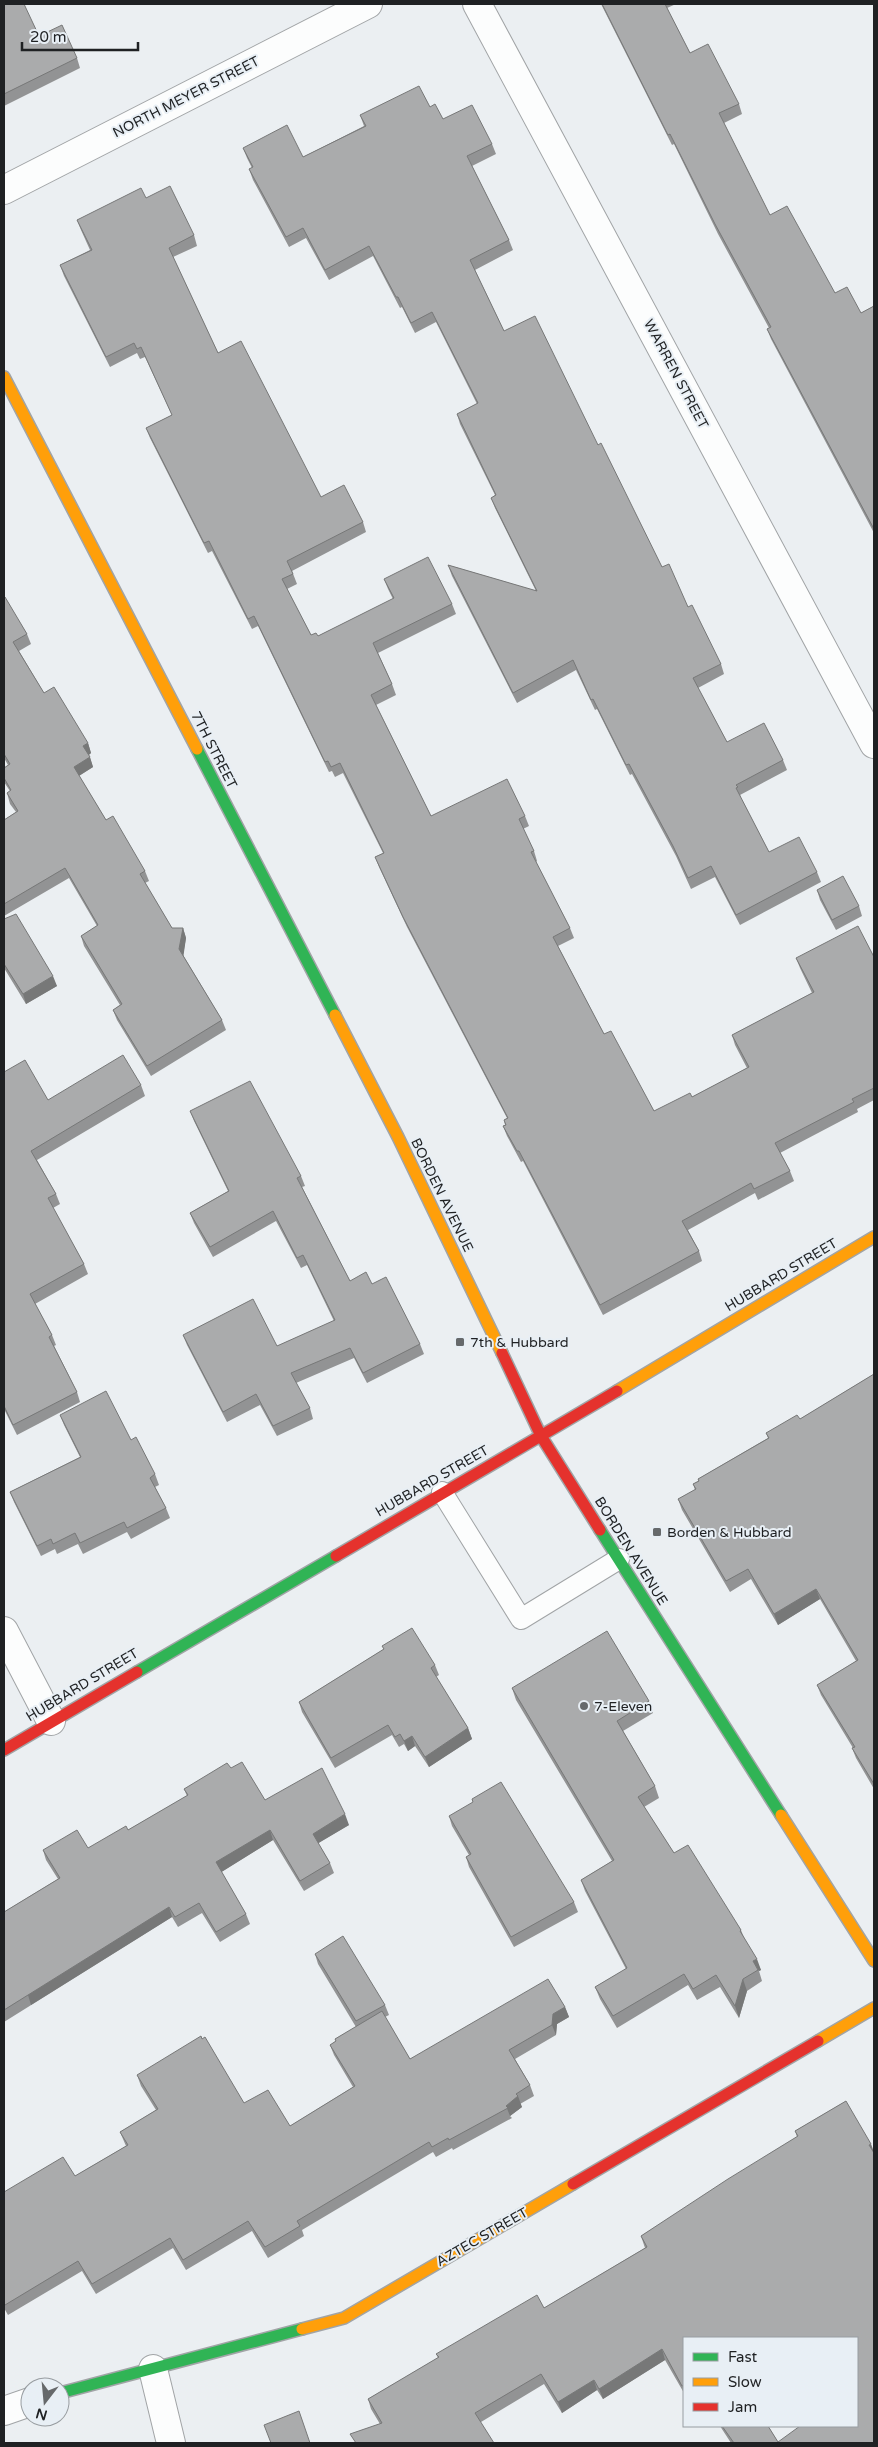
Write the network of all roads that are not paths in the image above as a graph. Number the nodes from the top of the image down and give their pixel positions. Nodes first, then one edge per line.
1 (368, 4) edge
2 (477, 4) edge
3 (4, 190) edge
4 (4, 377) edge
5 (874, 744) edge
6 (398, 1137) joint
7 (874, 1237) edge
8 (540, 1436) junction
9 (442, 1492) junction
10 (619, 1559) junction
11 (4, 1631) edge
12 (51, 1721) junction
13 (4, 1750) edge
14 (874, 1961) edge
15 (874, 2008) edge
16 (153, 2369) junction
17 (70, 2391) edge
18 (20, 2405) edge
19 (4, 2411) edge
20 (171, 2443) edge

1 - 3 street, NORTH MEYER STREET
2 - 5 street, WARREN STREET
4 - 6 street, 7TH STREET
6 - 8 street, BORDEN AVENUE
7 - 8 street, HUBBARD STREET
8 - 9 street, HUBBARD STREET
8 - 10 street, BORDEN AVENUE
9 - 10 lane
9 - 12 street, HUBBARD STREET
10 - 14 street, BORDEN AVENUE
11 - 12 street
12 - 13 street, HUBBARD STREET
15 - 16 street, AZTEC STREET
16 - 17 street, AZTEC STREET
16 - 20 street
18 - 19 street

